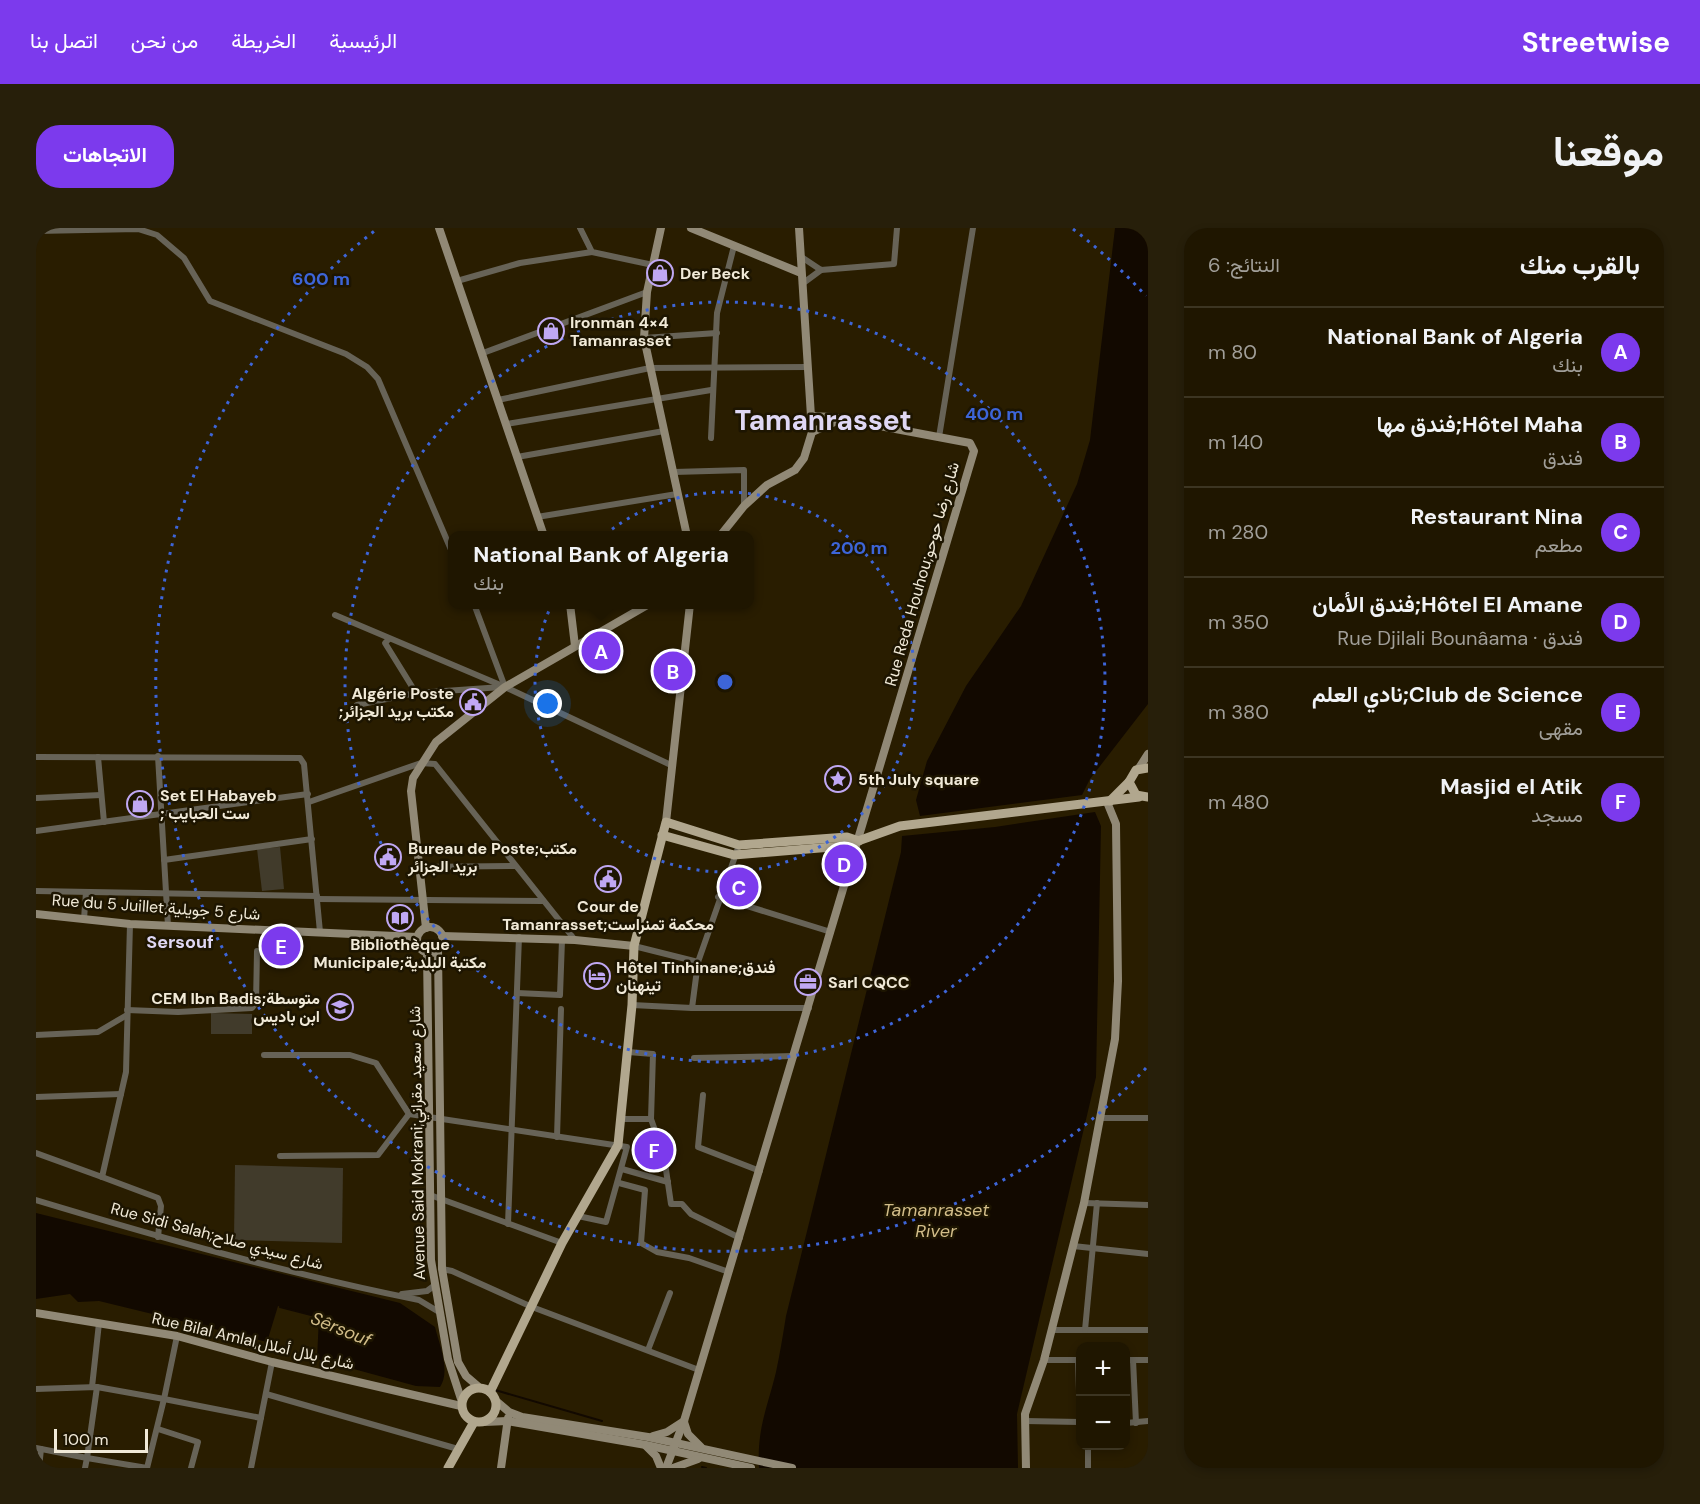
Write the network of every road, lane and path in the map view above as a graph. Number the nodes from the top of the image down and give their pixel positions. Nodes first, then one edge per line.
1 (439, 228) edge
2 (579, 228) edge
3 (661, 228) edge
4 (691, 228) edge
5 (798, 228) edge
6 (897, 228) edge
7 (974, 228) edge
8 (36, 231) edge
9 (734, 246) junction
10 (592, 252) junction
11 (800, 255) junction
12 (653, 266) junction
13 (821, 270) junction
14 (801, 273) junction
15 (457, 281) junction
16 (801, 285) junction
17 (647, 292) junction
18 (717, 333) junction
19 (644, 338) junction
20 (483, 353) junction
21 (714, 367) junction
22 (650, 368) junction
23 (808, 368) junction
24 (711, 390) junction
25 (657, 399) junction
26 (498, 400) junction
27 (812, 416) junction
28 (842, 418) junction
29 (506, 424) junction
30 (664, 431) junction
31 (812, 432) junction
32 (939, 437) junction
33 (711, 438) dead end
34 (517, 457) junction
35 (674, 472) junction
36 (676, 494) junction
37 (744, 506) junction
38 (537, 517) junction
39 (542, 531) edge
40 (686, 531) edge
41 (724, 531) edge
42 (448, 540) edge
43 (476, 609) edge
44 (571, 609) edge
45 (640, 609) edge
46 (689, 609) edge
47 (334, 615) dead end
48 (388, 639) junction
49 (575, 646) junction
50 (505, 687) junction
51 (416, 693) junction
52 (357, 705) dead end
53 (1148, 754) edge
54 (158, 756) junction
55 (36, 757) edge
56 (98, 757) junction
57 (421, 763) junction
58 (673, 766) junction
59 (1144, 768) edge
60 (1129, 782) junction
61 (308, 794) junction
62 (101, 795) junction
63 (1144, 797) edge
64 (36, 798) edge
65 (1108, 801) junction
66 (309, 802) junction
67 (161, 815) junction
68 (104, 822) junction
69 (666, 822) junction
70 (36, 831) edge
71 (662, 835) junction
72 (312, 839) junction
73 (859, 840) junction
74 (739, 845) junction
75 (734, 855) junction
76 (164, 860) junction
77 (515, 866) junction
78 (419, 867) junction
79 (36, 891) edge
80 (86, 892) junction
81 (166, 893) junction
82 (718, 897) junction
83 (317, 898) junction
84 (423, 901) junction
85 (543, 901) junction
86 (36, 914) edge
87 (84, 919) junction
88 (130, 924) junction
89 (168, 926) junction
90 (426, 928) junction
91 (320, 932) junction
92 (831, 932) junction
93 (442, 936) junction
94 (417, 937) junction
95 (519, 937) junction
96 (562, 940) junction
97 (574, 940) junction
98 (634, 946) junction
99 (438, 950) junction
100 (257, 951) dead end
101 (427, 952) junction
102 (698, 962) junction
103 (517, 993) junction
104 (632, 1005) junction
105 (692, 1008) junction
106 (809, 1008) junction
107 (561, 1009) dead end
108 (127, 1013) junction
109 (36, 1035) edge
110 (628, 1052) junction
111 (264, 1056) dead end
112 (795, 1056) junction
113 (694, 1058) dead end
114 (121, 1094) junction
115 (703, 1095) dead end
116 (36, 1097) edge
117 (410, 1114) junction
118 (431, 1116) junction
119 (441, 1116) junction
120 (1100, 1118) junction
121 (1148, 1118) edge
122 (622, 1119) junction
123 (651, 1119) junction
124 (512, 1131) junction
125 (557, 1137) junction
126 (618, 1145) junction
127 (36, 1153) edge
128 (280, 1156) dead end
129 (622, 1169) junction
130 (760, 1171) junction
131 (102, 1177) junction
132 (668, 1182) junction
133 (619, 1183) junction
134 (430, 1195) junction
135 (442, 1199) junction
136 (36, 1200) edge
137 (1084, 1203) junction
138 (1097, 1203) junction
139 (1148, 1205) edge
140 (578, 1216) junction
141 (508, 1224) junction
142 (158, 1237) junction
143 (740, 1238) junction
144 (562, 1243) junction
145 (1073, 1246) junction
146 (1092, 1248) junction
147 (1148, 1254) edge
148 (442, 1269) junction
149 (729, 1272) junction
150 (435, 1285) junction
151 (670, 1293) dead end
152 (393, 1295) junction
153 (532, 1307) junction
154 (439, 1312) junction
155 (36, 1313) edge
156 (99, 1323) junction
157 (1052, 1330) junction
158 (1085, 1330) junction
159 (1148, 1330) edge
160 (177, 1336) junction
161 (648, 1350) junction
162 (1044, 1360) junction
163 (1076, 1360) edge
164 (1130, 1360) edge
165 (1148, 1360) edge
166 (272, 1362) junction
167 (1130, 1369) edge
168 (699, 1370) junction
169 (95, 1387) junction
170 (480, 1388) junction
171 (36, 1389) edge
172 (266, 1394) junction
173 (493, 1396) junction
174 (164, 1399) junction
175 (462, 1404) junction
176 (508, 1416) junction
177 (261, 1418) junction
178 (684, 1421) junction
179 (1025, 1421) junction
180 (1148, 1421) edge
181 (474, 1422) junction
182 (484, 1422) junction
183 (1076, 1422) edge
184 (1130, 1423) edge
185 (1136, 1423) junction
186 (158, 1429) junction
187 (647, 1441) junction
188 (674, 1447) junction
189 (39, 1449) edge
190 (458, 1449) junction
191 (1088, 1450) edge
192 (705, 1455) junction
193 (87, 1458) junction
194 (39, 1468) edge
195 (85, 1468) edge
196 (147, 1468) edge
197 (191, 1468) edge
198 (251, 1468) edge
199 (448, 1468) edge
200 (501, 1468) edge
201 (662, 1468) edge
202 (666, 1468) edge
203 (673, 1468) edge
204 (752, 1468) edge
205 (792, 1468) edge
206 (1026, 1468) edge
207 (1088, 1468) edge

1 - 15 street
2 - 10 street
3 - 12 street
4 - 9 street
5 - 11 street
6 - 13 street
7 - 32 street
8 - 42 street
9 - 14 street
9 - 18 street
10 - 12 street
10 - 15 street
11 - 13 street
11 - 14 street
12 - 17 street
13 - 16 street
14 - 16 street
15 - 20 street
16 - 23 street
17 - 19 street
17 - 20 street
18 - 19 street
18 - 21 street
19 - 22 street
20 - 26 street
21 - 22 street
21 - 23 street
21 - 24 street
22 - 25 street
22 - 26 street
23 - 27 street
24 - 25 street
24 - 33 street
25 - 29 street
25 - 30 street
26 - 29 street
27 - 28 street, Rue Reda Houhou;شارع رضا حوحو
27 - 31 street
28 - 31 street
28 - 32 street, Rue Reda Houhou;شارع رضا حوحو
29 - 34 street
30 - 34 street
30 - 35 street
31 - 37 street
32 - 73 street, Rue Reda Houhou;شارع رضا حوحو
34 - 38 street
35 - 36 street
35 - 37 street
36 - 38 street
36 - 40 street
37 - 41 street
38 - 39 street
43 - 50 street
44 - 49 street
45 - 49 street
46 - 58 street
47 - 48 street
48 - 50 street
48 - 51 street
49 - 50 street
50 - 51 street
50 - 57 street
50 - 58 street
51 - 52 street
53 - 59 street
54 - 56 street
54 - 61 street
54 - 67 street
55 - 56 street
56 - 62 street
57 - 66 street
57 - 77 street
57 - 78 street
58 - 69 street
59 - 60 main road
60 - 63 main road
60 - 65 main road
61 - 66 street
61 - 67 street
62 - 64 street
62 - 68 street
63 - 65 main road
65 - 73 main road
65 - 120 street
66 - 72 street
67 - 68 street
67 - 76 street
68 - 70 street
69 - 71 main road
69 - 74 main road
71 - 75 main road
71 - 98 main road
72 - 76 street
72 - 83 street
73 - 74 main road
73 - 75 main road
73 - 92 street
74 - 75 street
75 - 82 street
76 - 81 street
77 - 78 street
77 - 85 street
78 - 84 street
79 - 80 street
80 - 81 street
80 - 87 street
81 - 83 street
81 - 89 street
82 - 92 street
82 - 102 street
83 - 84 street
83 - 91 street
84 - 85 street
84 - 90 street
85 - 97 street
86 - 87 street, Rue du 5 Juillet,شارع 5 جويلية
87 - 88 street, Rue du 5 Juillet,شارع 5 جويلية
88 - 89 street, Rue du 5 Juillet,شارع 5 جويلية
88 - 108 street
89 - 91 street, Rue du 5 Juillet,شارع 5 جويلية
90 - 93 street
90 - 94 street
91 - 94 street, Rue du 5 Juillet,شارع 5 جويلية
92 - 106 street
93 - 95 street
93 - 99 street
94 - 101 street
95 - 96 street
95 - 103 street
96 - 97 street
96 - 103 street
97 - 98 street
98 - 102 street
98 - 104 main road
99 - 101 street
99 - 119 street, Avenue Said Mokrani;شارع سعيد مقراني
100 - 108 street
101 - 118 street, Avenue Said Mokrani;شارع سعيد مقراني
102 - 105 street
103 - 124 street
104 - 105 street
104 - 110 main road
105 - 106 street
106 - 112 street
107 - 125 street
108 - 109 street
108 - 114 street
110 - 122 main road
110 - 123 street
111 - 117 street
112 - 113 street
112 - 130 street
114 - 116 street
114 - 131 street
115 - 130 street
117 - 118 street
117 - 128 street
118 - 119 street
118 - 134 street, Avenue Said Mokrani;شارع سعيد مقراني
119 - 124 street
119 - 135 street, Avenue Said Mokrani;شارع سعيد مقراني
120 - 121 street
120 - 137 street
122 - 123 street
122 - 126 main road
123 - 132 street
124 - 125 street
124 - 141 street
125 - 126 street
126 - 129 street
126 - 140 main road
127 - 131 street
129 - 132 street
129 - 133 street
130 - 143 street
131 - 142 street
132 - 143 street
133 - 140 street
133 - 149 street
134 - 135 street
134 - 150 street, Avenue Said Mokrani;شارع سعيد مقراني
135 - 141 street
135 - 148 street, Avenue Said Mokrani;شارع سعيد مقراني
136 - 142 street, Rue Sidi Salah;شارع سيدي صلاح
137 - 138 street
137 - 145 street
138 - 139 street
138 - 146 street
140 - 144 main road
141 - 144 street
142 - 152 street, Rue Sidi Salah;شارع سيدي صلاح
143 - 149 street
144 - 153 main road
145 - 146 street
145 - 157 street
146 - 147 street
146 - 158 street
148 - 153 street
148 - 170 street, Avenue Said Mokrani;شارع سعيد مقراني
149 - 168 street
150 - 152 street, Rue Sidi Salah;شارع سيدي صلاح
150 - 154 street, Avenue Said Mokrani;شارع سعيد مقراني
151 - 161 street
152 - 154 street, Rue Sidi Salah;شارع سيدي صلاح
153 - 161 street
153 - 173 main road
154 - 175 street, Avenue Said Mokrani;شارع سعيد مقراني
155 - 156 street, Rue Bilal Amlal,شارع بلال أملال
156 - 160 street, Rue Bilal Amlal,شارع بلال أملال
156 - 169 street
157 - 158 street
157 - 162 street
158 - 159 street
160 - 166 street, Rue Bilal Amlal,شارع بلال أملال
160 - 174 street
161 - 168 street
162 - 163 street
162 - 179 street
164 - 165 street
166 - 172 street
166 - 175 street, Rue Bilal Amlal,شارع بلال أملال
167 - 185 street
168 - 178 street
169 - 171 street
169 - 174 street
169 - 193 street
170 - 173 main road
170 - 175 main road
172 - 177 street
172 - 190 street
173 - 176 street
173 - 182 main road
174 - 177 street
174 - 186 street
175 - 181 main road
176 - 182 street
176 - 187 street
176 - 200 street
177 - 198 street
178 - 187 street
178 - 188 street
178 - 192 street
179 - 183 street
179 - 206 street
180 - 185 street
181 - 182 main road
181 - 190 main road
184 - 185 street
186 - 196 street
186 - 197 street
187 - 188 street
187 - 201 street
188 - 192 street
188 - 202 street
189 - 193 street
189 - 194 street
190 - 199 main road
191 - 207 street
192 - 203 street
192 - 204 street
192 - 205 street
193 - 195 street
193 - 196 street

